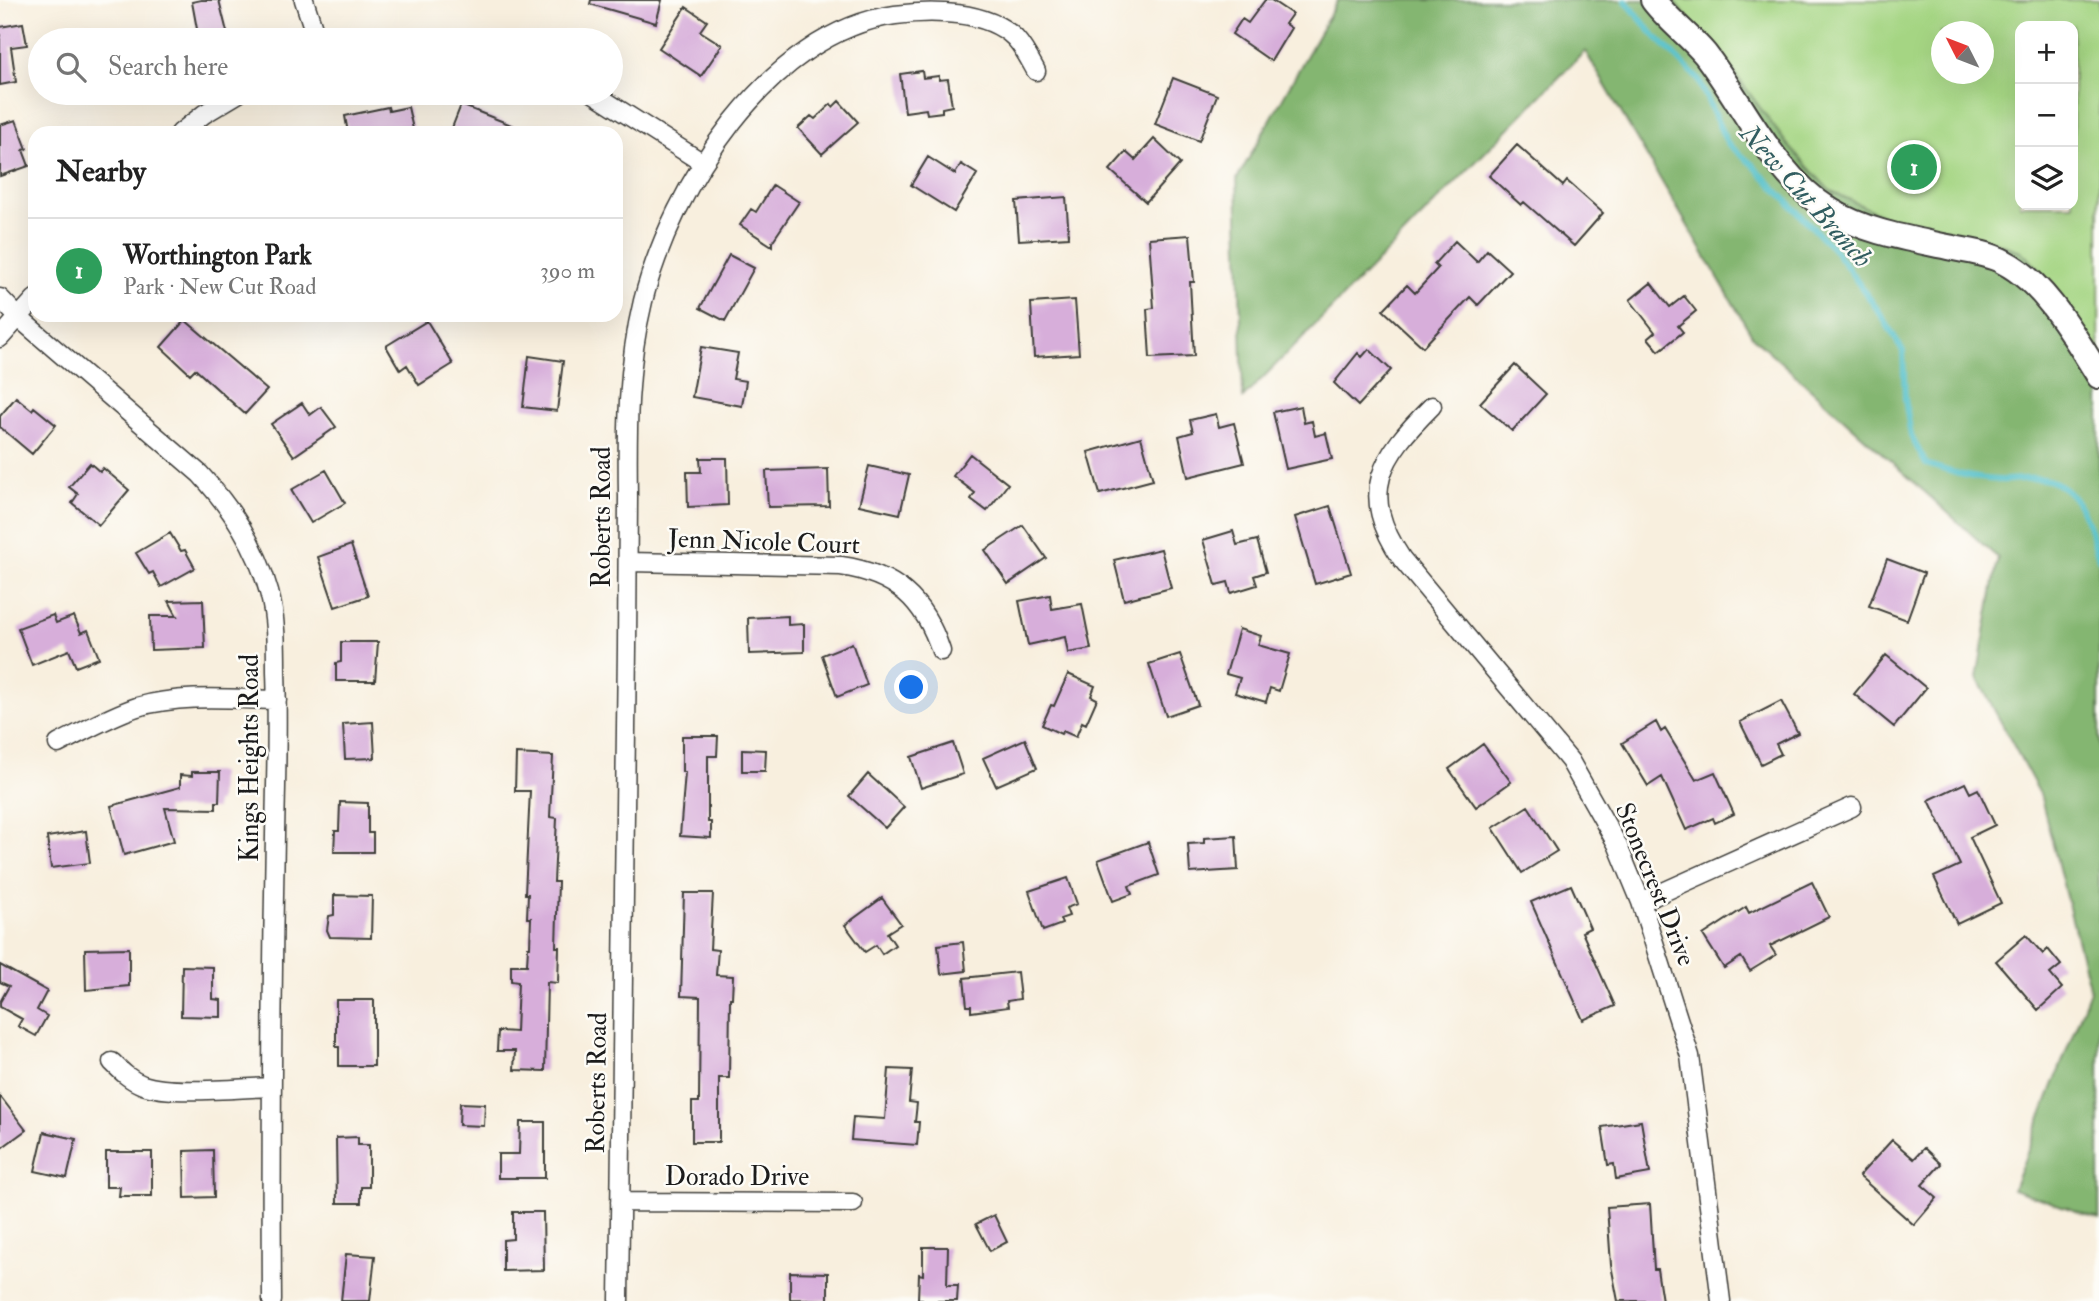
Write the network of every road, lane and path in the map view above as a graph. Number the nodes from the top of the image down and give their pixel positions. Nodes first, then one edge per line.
1 (304, 0) edge
2 (1653, 0) edge
3 (313, 28) edge
4 (1037, 71) dead end
5 (219, 105) edge
6 (612, 105) edge
7 (189, 126) edge
8 (703, 163) junction
9 (0, 298) edge
10 (28, 307) edge
11 (19, 318) junction
12 (0, 338) edge
13 (2099, 376) edge
14 (1432, 406) dead end
15 (628, 562) junction
16 (941, 651) dead end
17 (277, 700) junction
18 (58, 744) dead end
19 (1852, 807) dead end
20 (1641, 902) junction
21 (112, 1062) dead end
22 (271, 1087) junction
23 (620, 1202) junction
24 (853, 1203) dead end
25 (272, 1301) edge
26 (619, 1301) edge
27 (1721, 1301) edge

1 - 3 street
2 - 13 street
4 - 8 street, Roberts Road
5 - 7 street
6 - 8 street
8 - 15 street, Roberts Road
9 - 11 street, Kings Heights Road
10 - 11 street
11 - 12 street
11 - 17 street, Kings Heights Road
14 - 20 street, Stonecrest Drive
15 - 16 street, Jenn Nicole Court
15 - 23 street, Roberts Road
17 - 18 street
17 - 22 street, Kings Heights Road
19 - 20 street
20 - 27 street, Stonecrest Drive
21 - 22 street
22 - 25 street, Kings Heights Road
23 - 24 street, Dorado Drive
23 - 26 street, Roberts Road

